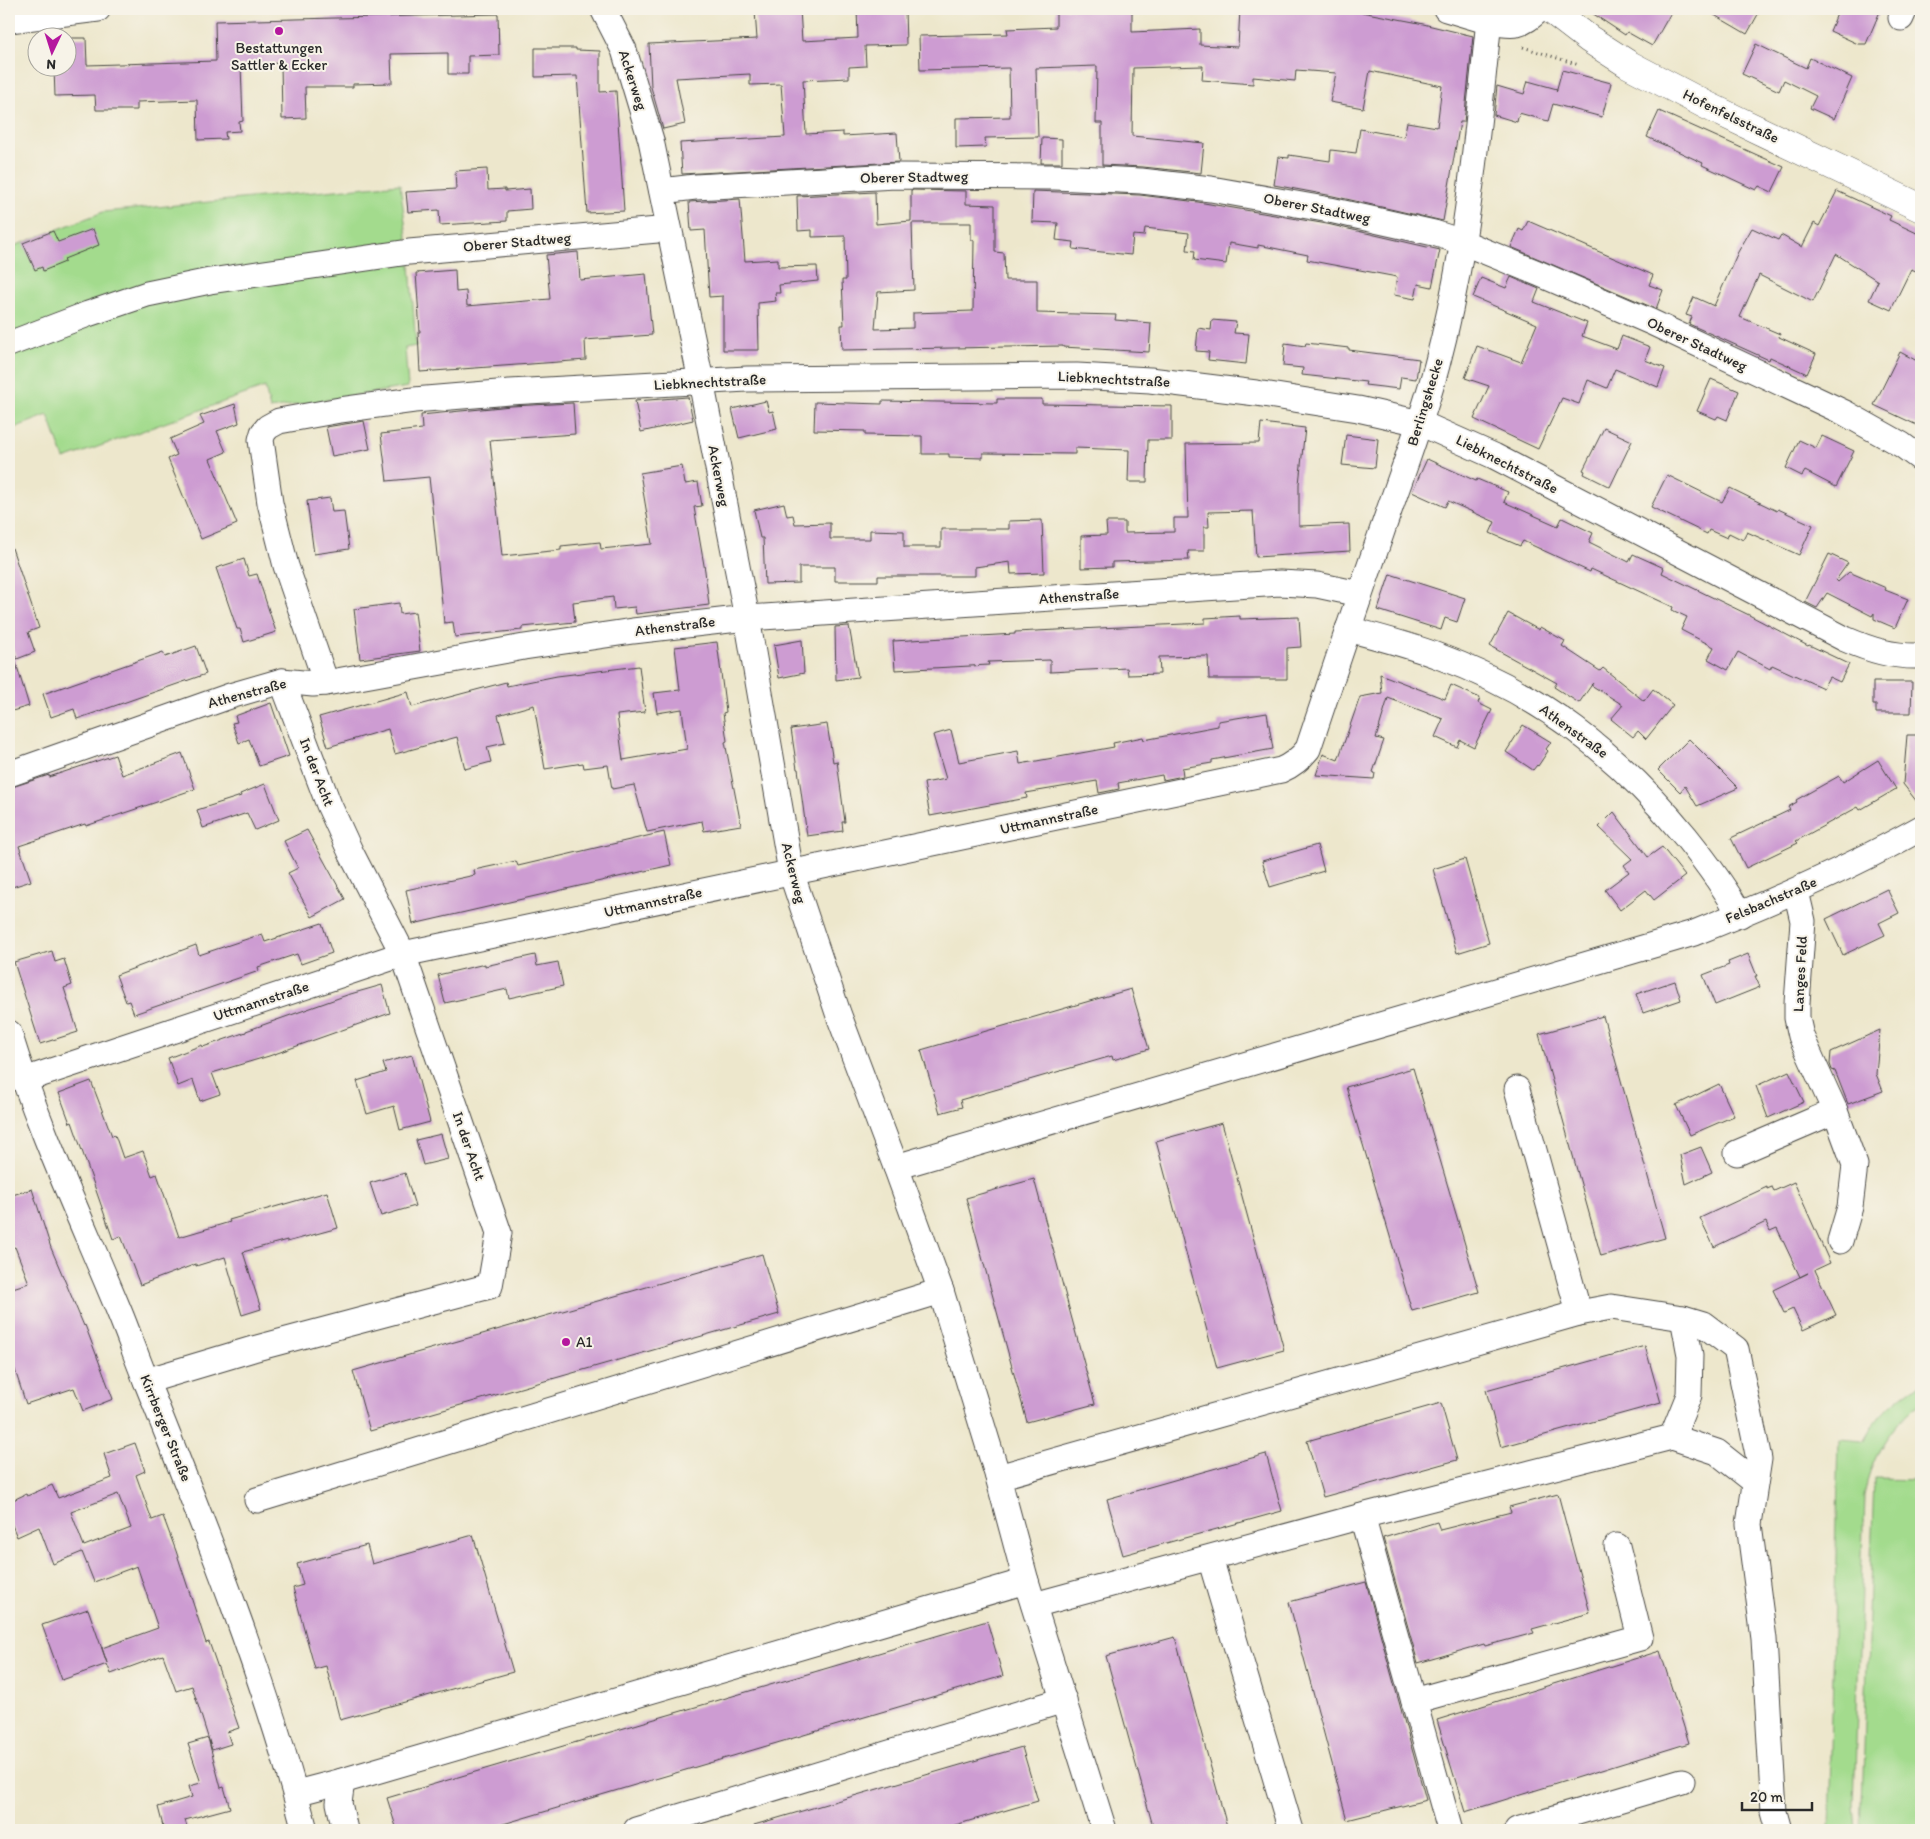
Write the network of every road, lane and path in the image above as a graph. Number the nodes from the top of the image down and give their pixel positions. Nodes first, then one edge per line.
1 (98, 9) edge
2 (603, 9) edge
3 (1446, 9) edge
4 (1540, 9) edge
5 (1550, 9) edge
6 (9, 20) edge
7 (1488, 28) junction
8 (1588, 68) dead end
9 (662, 191) junction
10 (1921, 208) edge
11 (669, 229) junction
12 (1462, 242) junction
13 (9, 344) edge
14 (700, 381) junction
15 (1420, 423) junction
16 (1921, 459) edge
17 (1360, 594) junction
18 (746, 618) junction
19 (1348, 629) junction
20 (1921, 656) edge
21 (282, 681) junction
22 (326, 683) junction
23 (1292, 765) joint
24 (9, 774) edge
25 (1921, 828) edge
26 (791, 872) junction
27 (1796, 891) junction
28 (1740, 915) junction
29 (404, 954) junction
30 (9, 1033) edge
31 (24, 1080) junction
32 (1517, 1089) dead end
33 (1835, 1111) junction
34 (1736, 1153) dead end
35 (896, 1167) junction
36 (1840, 1241) dead end
37 (941, 1291) junction
38 (1579, 1313) junction
39 (1682, 1318) junction
40 (146, 1381) junction
41 (1672, 1437) junction
42 (998, 1477) junction
43 (1755, 1482) junction
44 (257, 1500) dead end
45 (1362, 1516) junction
46 (1617, 1546) dead end
47 (1210, 1558) junction
48 (1026, 1581) junction
49 (1034, 1606) junction
50 (1064, 1700) junction
51 (1414, 1701) junction
52 (342, 1781) junction
53 (1682, 1781) dead end
54 (296, 1793) junction
55 (306, 1830) edge
56 (344, 1830) edge
57 (636, 1830) edge
58 (1104, 1830) edge
59 (1291, 1830) edge
60 (1450, 1830) edge
61 (1517, 1830) edge
62 (1779, 1830) edge

1 - 6 street
2 - 9 street, Ackerweg
3 - 7 street
4 - 7 street
5 - 10 main road, Hofenfelsstraße
7 - 8 path
7 - 12 street, Berlingshecke
9 - 11 street, Ackerweg
9 - 12 street, Oberer Stadtweg
11 - 13 street, Oberer Stadtweg
11 - 14 street, Ackerweg
12 - 15 street, Berlingshecke
12 - 16 street, Oberer Stadtweg
14 - 15 street, Liebknechtstraße
14 - 18 street, Ackerweg
14 - 22 street, Liebknechtstraße
15 - 17 street, Berlingshecke
15 - 20 street, Liebknechtstraße
17 - 18 street, Athenstraße
17 - 19 street, Berlingshecke
18 - 22 street, Athenstraße
18 - 26 street, Ackerweg
19 - 23 street, Berlingshecke
19 - 28 street, Athenstraße
21 - 22 street, Athenstraße
21 - 24 street, Athenstraße
21 - 29 street, In der Acht
23 - 26 street, Uttmannstraße
25 - 27 street, Felsbachstraße
26 - 29 street, Uttmannstraße
26 - 35 street, Ackerweg
27 - 28 street, Felsbachstraße
27 - 33 street, Langes Feld
28 - 35 street, Felsbachstraße
29 - 31 street, Uttmannstraße
29 - 40 street, In der Acht
30 - 31 street, Kirrberger Straße
31 - 40 street, Kirrberger Straße
32 - 38 street
33 - 34 street
33 - 36 street, Langes Feld
35 - 37 street, Ackerweg
37 - 42 street, Ackerweg
37 - 44 street
38 - 39 street
38 - 42 street
39 - 41 street
39 - 43 street
40 - 54 street, Kirrberger Straße
41 - 43 street
41 - 45 street
42 - 48 street, Ackerweg
43 - 62 street
45 - 47 street
45 - 51 street
46 - 51 street
47 - 49 street
47 - 59 street
48 - 49 street, Ackerweg
48 - 52 street
49 - 50 street, Ackerweg
50 - 57 street
50 - 58 street, Ackerweg
51 - 60 street
52 - 54 street
52 - 56 street
53 - 61 street
54 - 55 street, Kirrberger Straße

